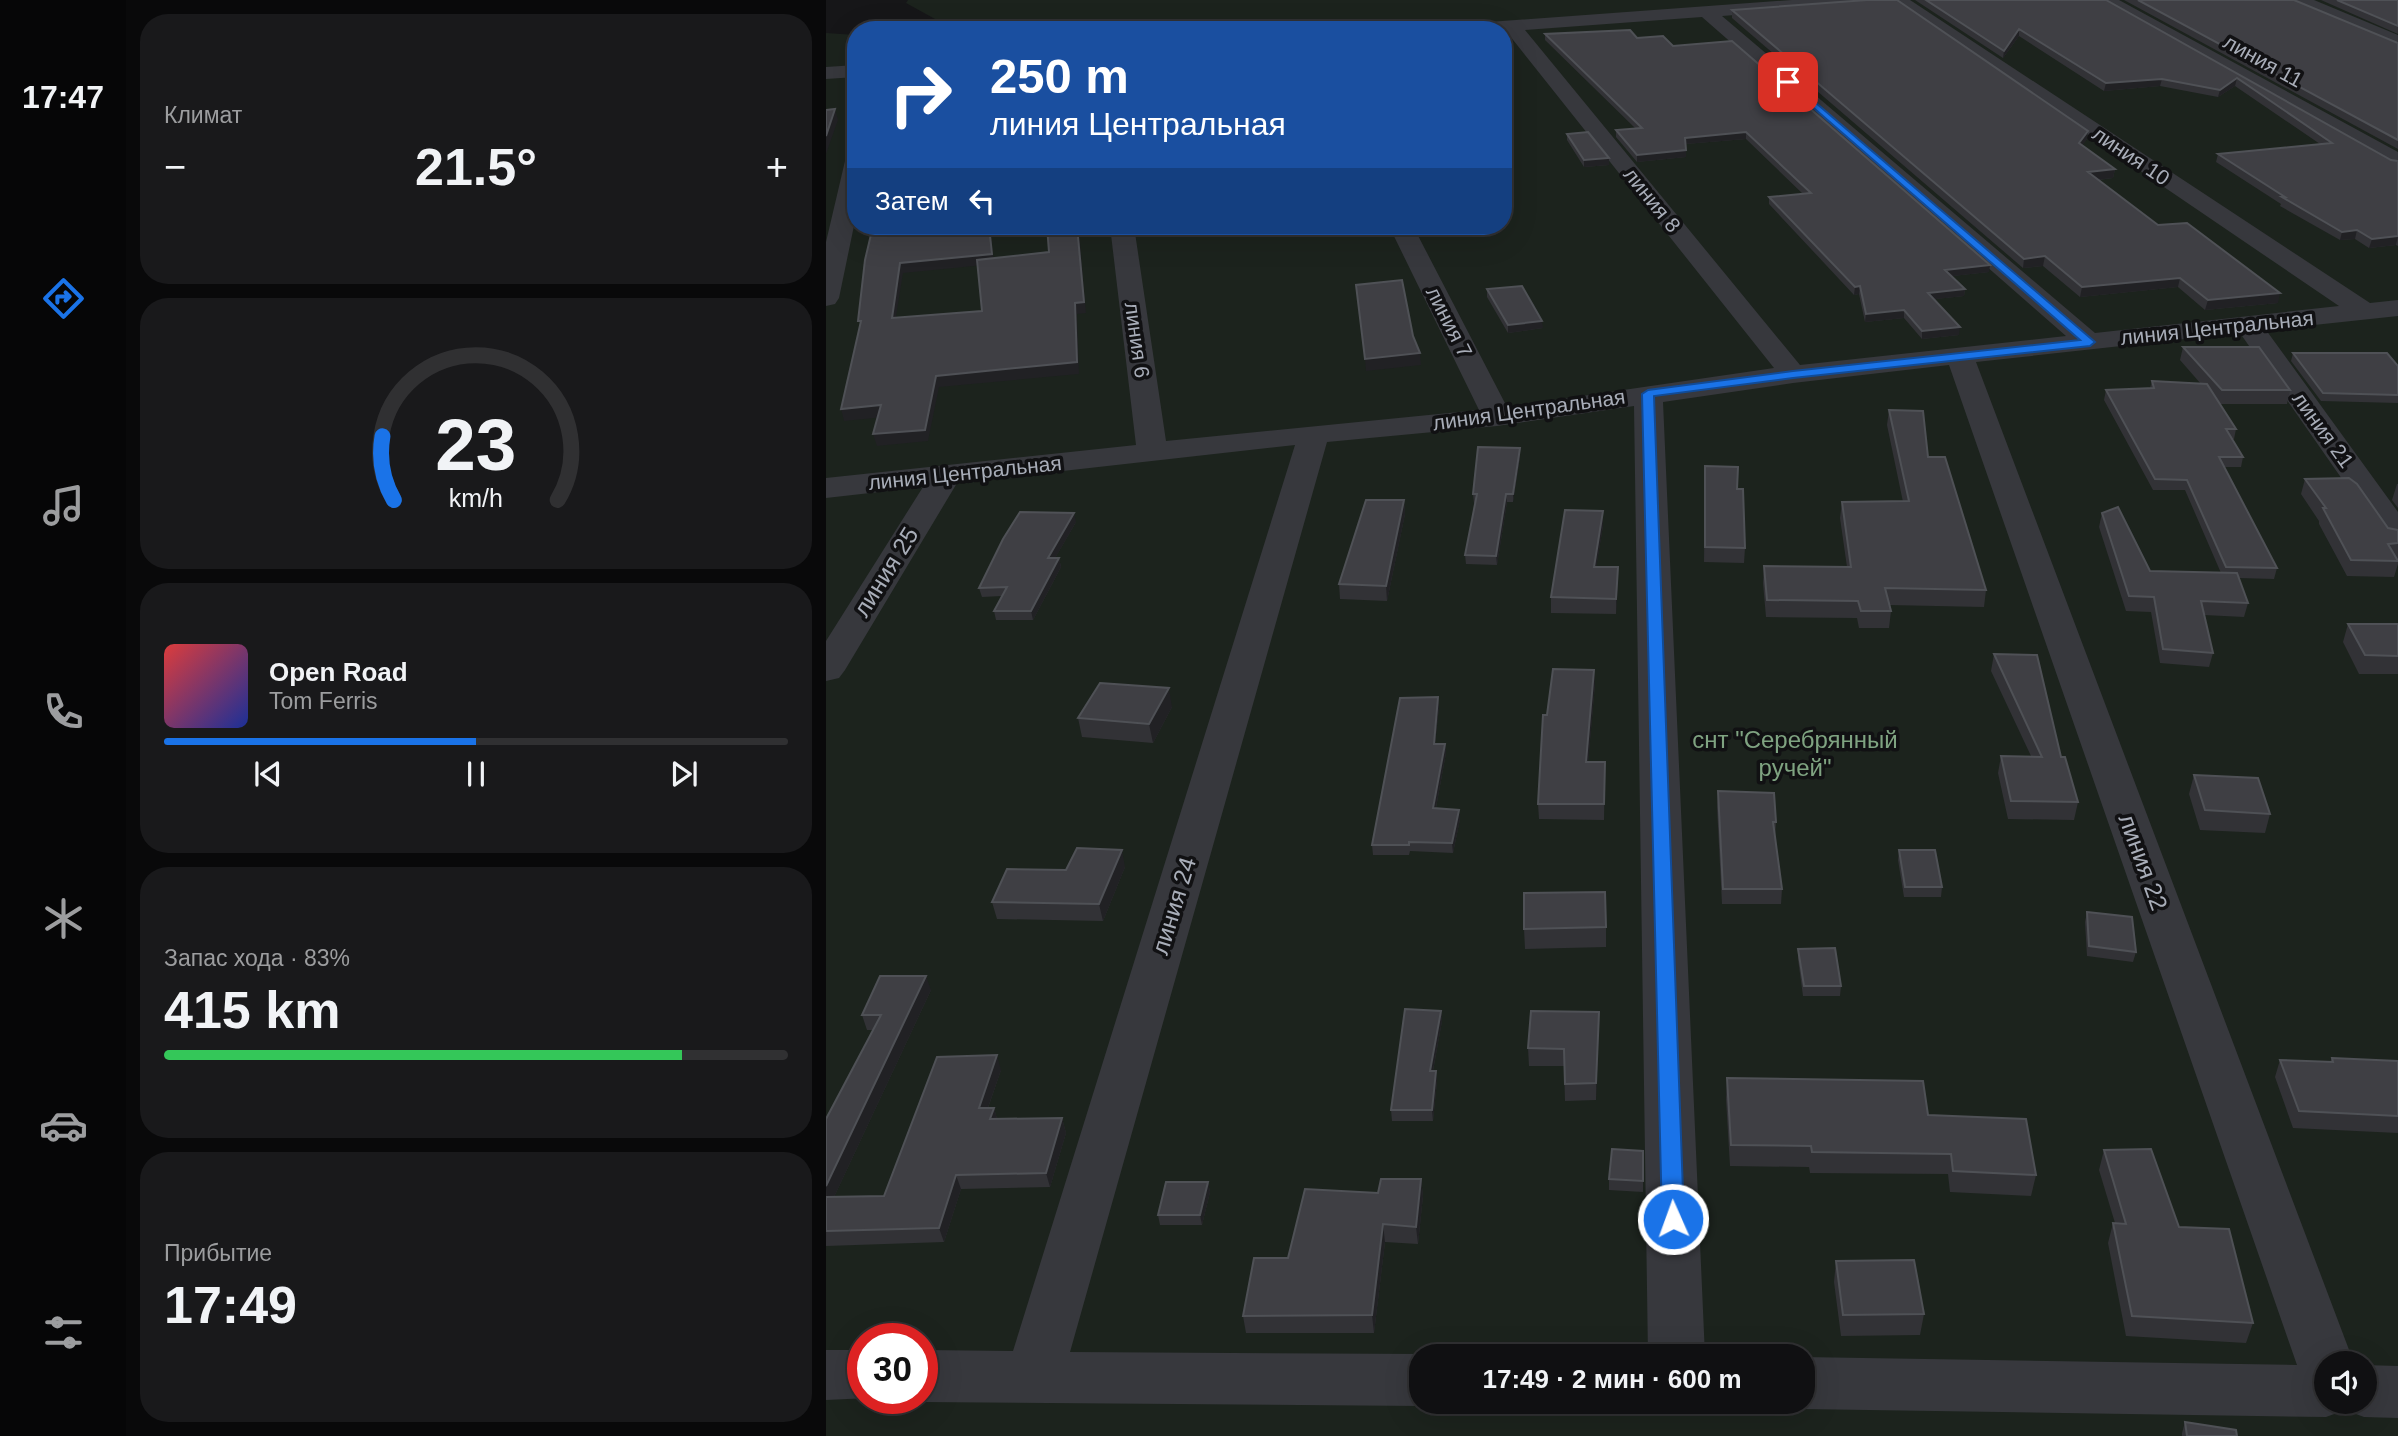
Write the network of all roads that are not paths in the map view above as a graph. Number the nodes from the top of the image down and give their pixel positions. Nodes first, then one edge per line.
1 (1866, 0) edge
2 (1898, 0) edge
3 (2106, 0) edge
4 (2299, 0) edge
5 (1707, 12) junction
6 (1512, 25) edge
7 (1512, 26) edge
8 (2398, 42) edge
9 (847, 72) edge
10 (826, 74) edge
11 (2398, 161) edge
12 (847, 202) edge
13 (1123, 235) edge
14 (1406, 235) edge
15 (826, 298) edge
16 (2398, 307) edge
17 (2364, 311) junction
18 (2248, 325) junction
19 (2090, 342) junction
20 (1960, 357) junction
21 (1793, 374) junction
22 (1648, 394) junction
23 (1497, 417) junction
24 (1314, 434) junction
25 (1152, 453) junction
26 (947, 474) junction
27 (826, 488) edge
28 (2398, 535) edge
29 (826, 670) edge
30 (1677, 1344) edge
31 (2321, 1351) edge
32 (826, 1375) edge
33 (847, 1375) edge
34 (938, 1376) edge
35 (1034, 1377) junction
36 (1409, 1380) edge
37 (1815, 1383) edge
38 (2314, 1391) edge
39 (2377, 1391) edge
40 (2398, 1392) edge

1 - 5 street
2 - 17 street, линия 10
3 - 11 street, линия 11
4 - 8 street
5 - 6 street
5 - 19 street
7 - 21 street, линия 8
9 - 10 street
12 - 15 street
13 - 25 street, линия 6
14 - 23 street, линия 7
16 - 17 street, линия Центральная
17 - 18 street, линия Центральная
18 - 19 street, линия Центральная
18 - 28 street, линия 21
19 - 20 street, линия Центральная
20 - 21 street, линия Центральная
20 - 31 street, линия 22
21 - 22 street, линия Центральная
22 - 23 street, линия Центральная
22 - 30 street
23 - 24 street, линия Центральная
24 - 25 street, линия Центральная
24 - 35 street, линия 24
25 - 26 street, линия Центральная
26 - 27 street, линия Центральная
26 - 29 street, линия 25
32 - 33 street
34 - 35 street
35 - 36 street
37 - 38 street
39 - 40 street

